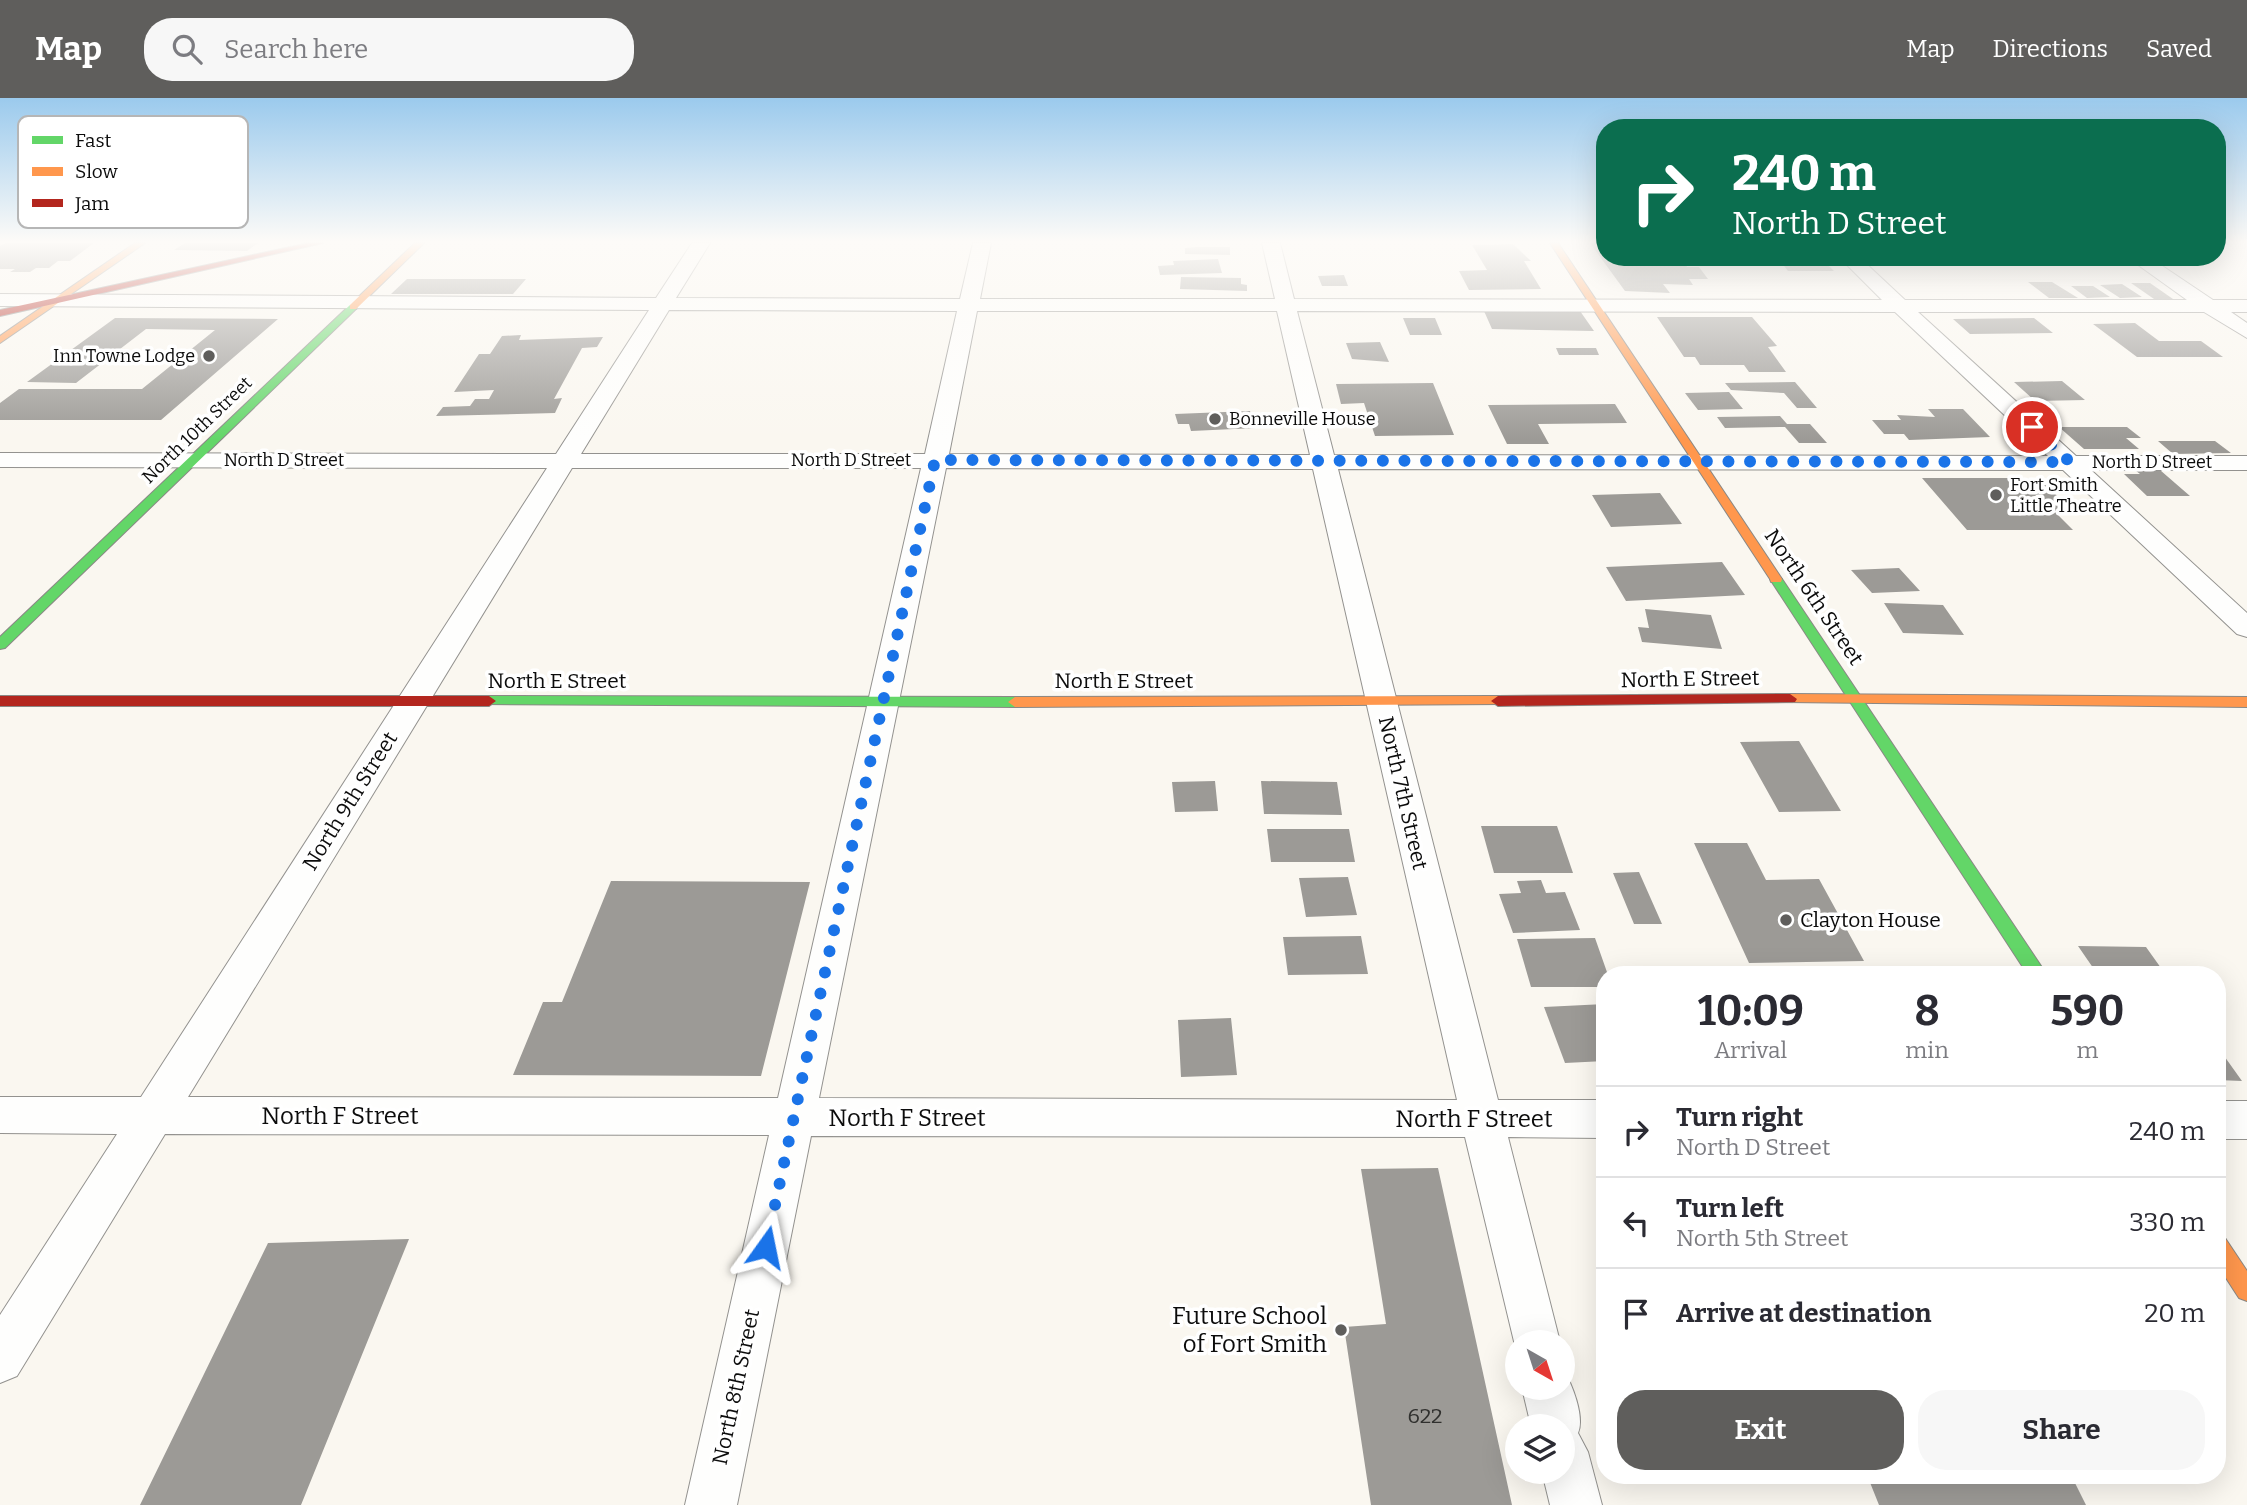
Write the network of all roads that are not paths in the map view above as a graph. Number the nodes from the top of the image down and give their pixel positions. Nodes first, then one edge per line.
1 (20, 309) edge
2 (47, 309) edge
3 (351, 309) edge
4 (661, 309) edge
5 (968, 309) edge
6 (1287, 309) edge
7 (1599, 309) edge
8 (1904, 309) edge
9 (2213, 309) edge
10 (0, 313) edge
11 (2247, 332) edge
12 (0, 341) edge
13 (0, 460) edge
14 (193, 460) junction
15 (564, 460) junction
16 (935, 460) junction
17 (1699, 460) junction
18 (1324, 461) junction
19 (2070, 462) junction
20 (2247, 463) edge
21 (2247, 628) edge
22 (0, 645) edge
23 (1857, 698) junction
24 (0, 701) edge
25 (412, 702) junction
26 (883, 702) junction
27 (1382, 702) junction
28 (2247, 702) edge
29 (2033, 966) edge
30 (0, 1115) edge
31 (153, 1116) junction
32 (793, 1118) junction
33 (1481, 1119) junction
34 (1596, 1119) edge
35 (2226, 1120) edge
36 (2247, 1120) edge
37 (2226, 1258) edge
38 (2247, 1290) edge
39 (1533, 1330) edge
40 (0, 1359) edge
41 (1571, 1484) edge
42 (710, 1505) edge
43 (1576, 1505) edge

1 - 10 street
2 - 12 street
3 - 14 street, North 10th Street
4 - 15 street, North 9th Street
5 - 16 street, North 8th Street
6 - 18 street, North 7th Street
7 - 17 street, North 6th Street
8 - 19 street
9 - 11 street
13 - 14 street, North D Street
14 - 15 street, North D Street
14 - 22 street, North 10th Street
15 - 16 street, North D Street
15 - 25 street, North 9th Street
16 - 18 street, North D Street
16 - 26 street, North 8th Street
17 - 18 street, North D Street
17 - 19 street, North D Street
17 - 23 street, North 6th Street
18 - 27 street, North 7th Street
19 - 20 street, North D Street
19 - 21 street
23 - 27 street, North E Street
23 - 28 street, North E Street
23 - 29 street, North 6th Street
24 - 25 street, North E Street
25 - 26 street, North E Street
25 - 31 street, North 9th Street
26 - 27 street, North E Street
26 - 32 street, North 8th Street
27 - 33 street, North 7th Street
30 - 31 street, North F Street
31 - 32 street, North F Street
31 - 40 street, North 9th Street
32 - 33 street, North F Street
32 - 42 street, North 8th Street
33 - 34 street, North F Street
33 - 39 street, North 7th Street
35 - 36 street
37 - 38 street
41 - 43 street

